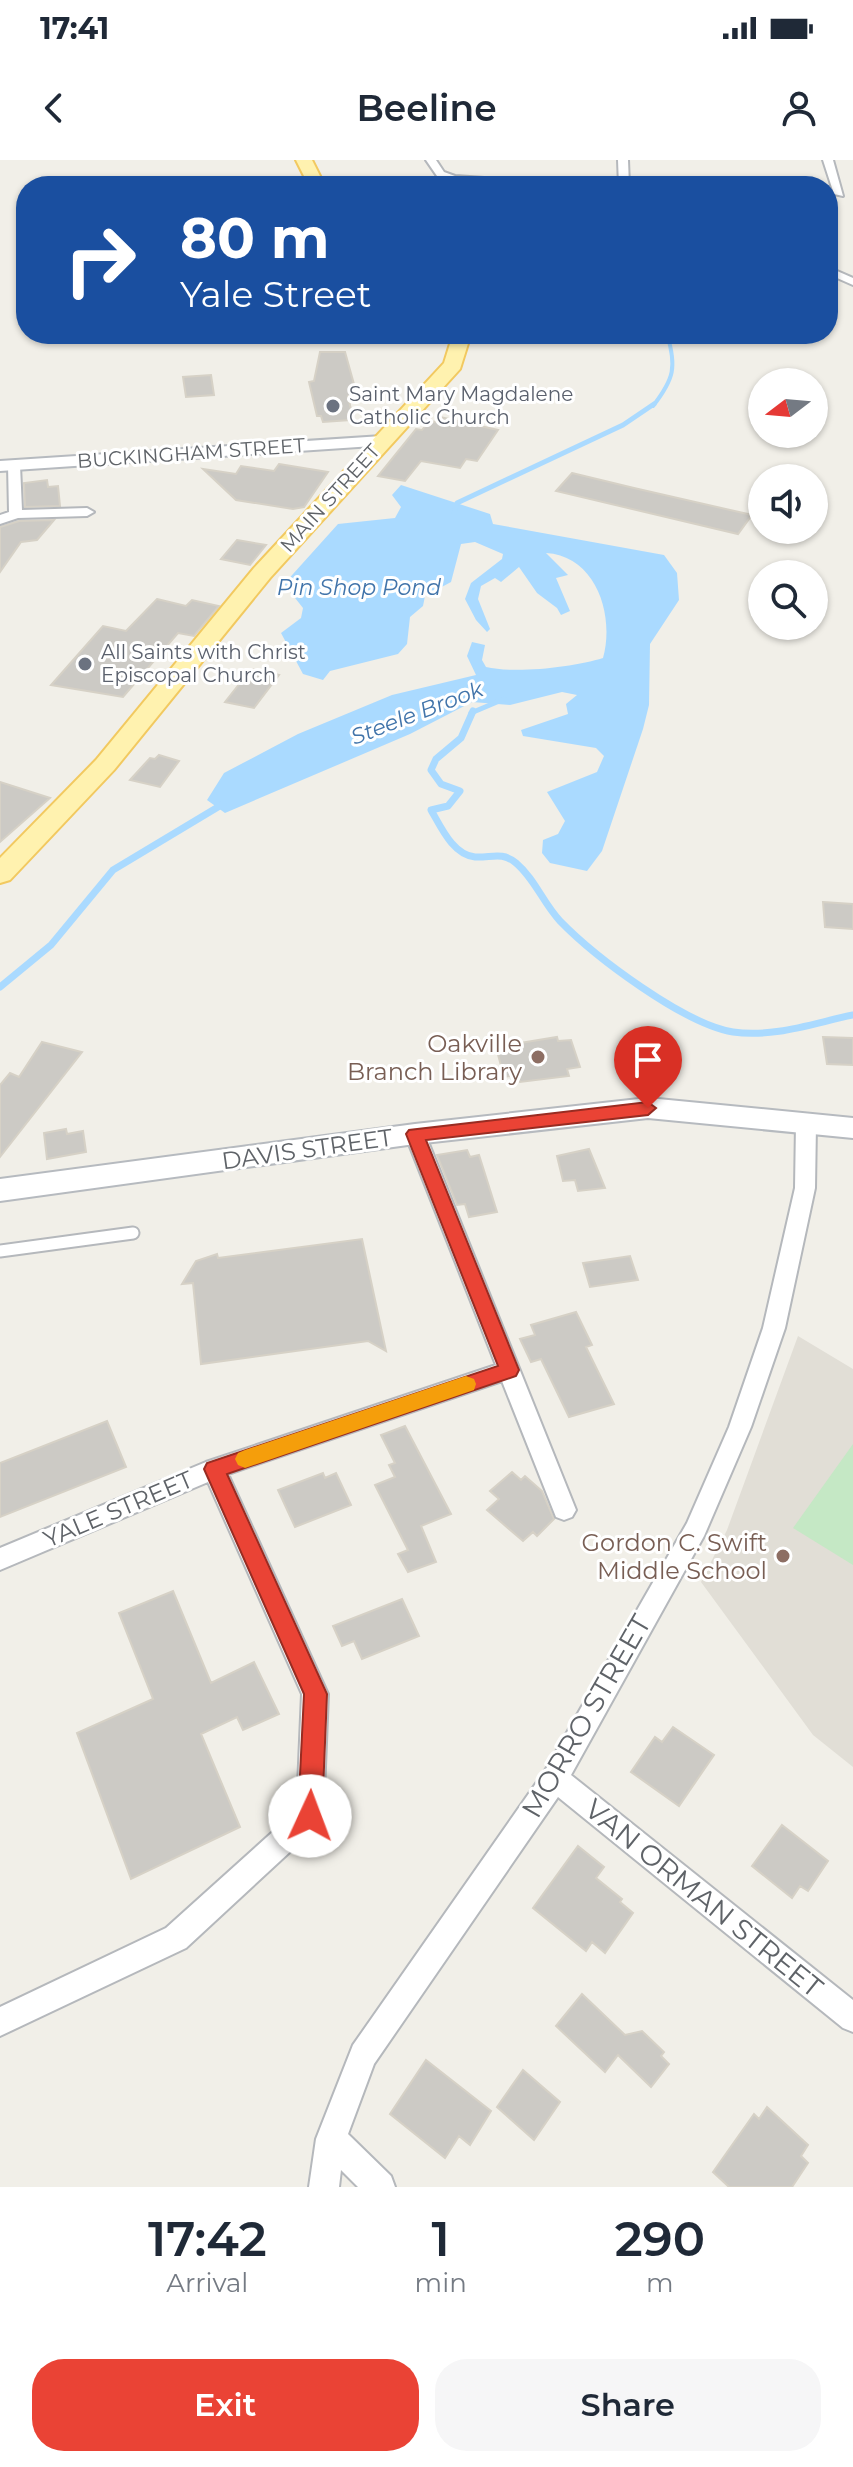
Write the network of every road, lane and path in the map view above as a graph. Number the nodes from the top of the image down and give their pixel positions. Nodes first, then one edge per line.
1 (431, 160) edge
2 (446, 176) edge
3 (459, 344) edge
4 (382, 441) junction
5 (7, 466) edge
6 (87, 512) dead end
7 (16, 514) junction
8 (0, 520) edge
9 (0, 874) edge
10 (806, 1124) junction
11 (853, 1128) edge
12 (415, 1134) junction
13 (0, 1190) edge
14 (133, 1233) dead end
15 (0, 1251) edge
16 (509, 1370) junction
17 (214, 1469) junction
18 (564, 1510) dead end
19 (0, 1559) edge
20 (555, 1778) junction
21 (853, 2018) edge
22 (0, 2022) edge
23 (331, 2139) junction
24 (324, 2187) edge
25 (380, 2187) edge

1 - 2 street
3 - 4 main road, MAIN STREET
4 - 5 main road, BUCKINGHAM STREET
4 - 9 main road, MAIN STREET
5 - 7 street
6 - 7 street
7 - 8 street
10 - 11 main road, DAVIS STREET
10 - 12 main road, DAVIS STREET
10 - 20 street, MORRO STREET
12 - 13 main road, DAVIS STREET
12 - 16 street
14 - 15 lane
16 - 17 street, YALE STREET
16 - 18 street
17 - 19 street, YALE STREET
17 - 22 street
20 - 21 street, VAN ORMAN STREET
20 - 23 street, MORRO STREET
23 - 24 street, MORRO STREET
23 - 25 street

